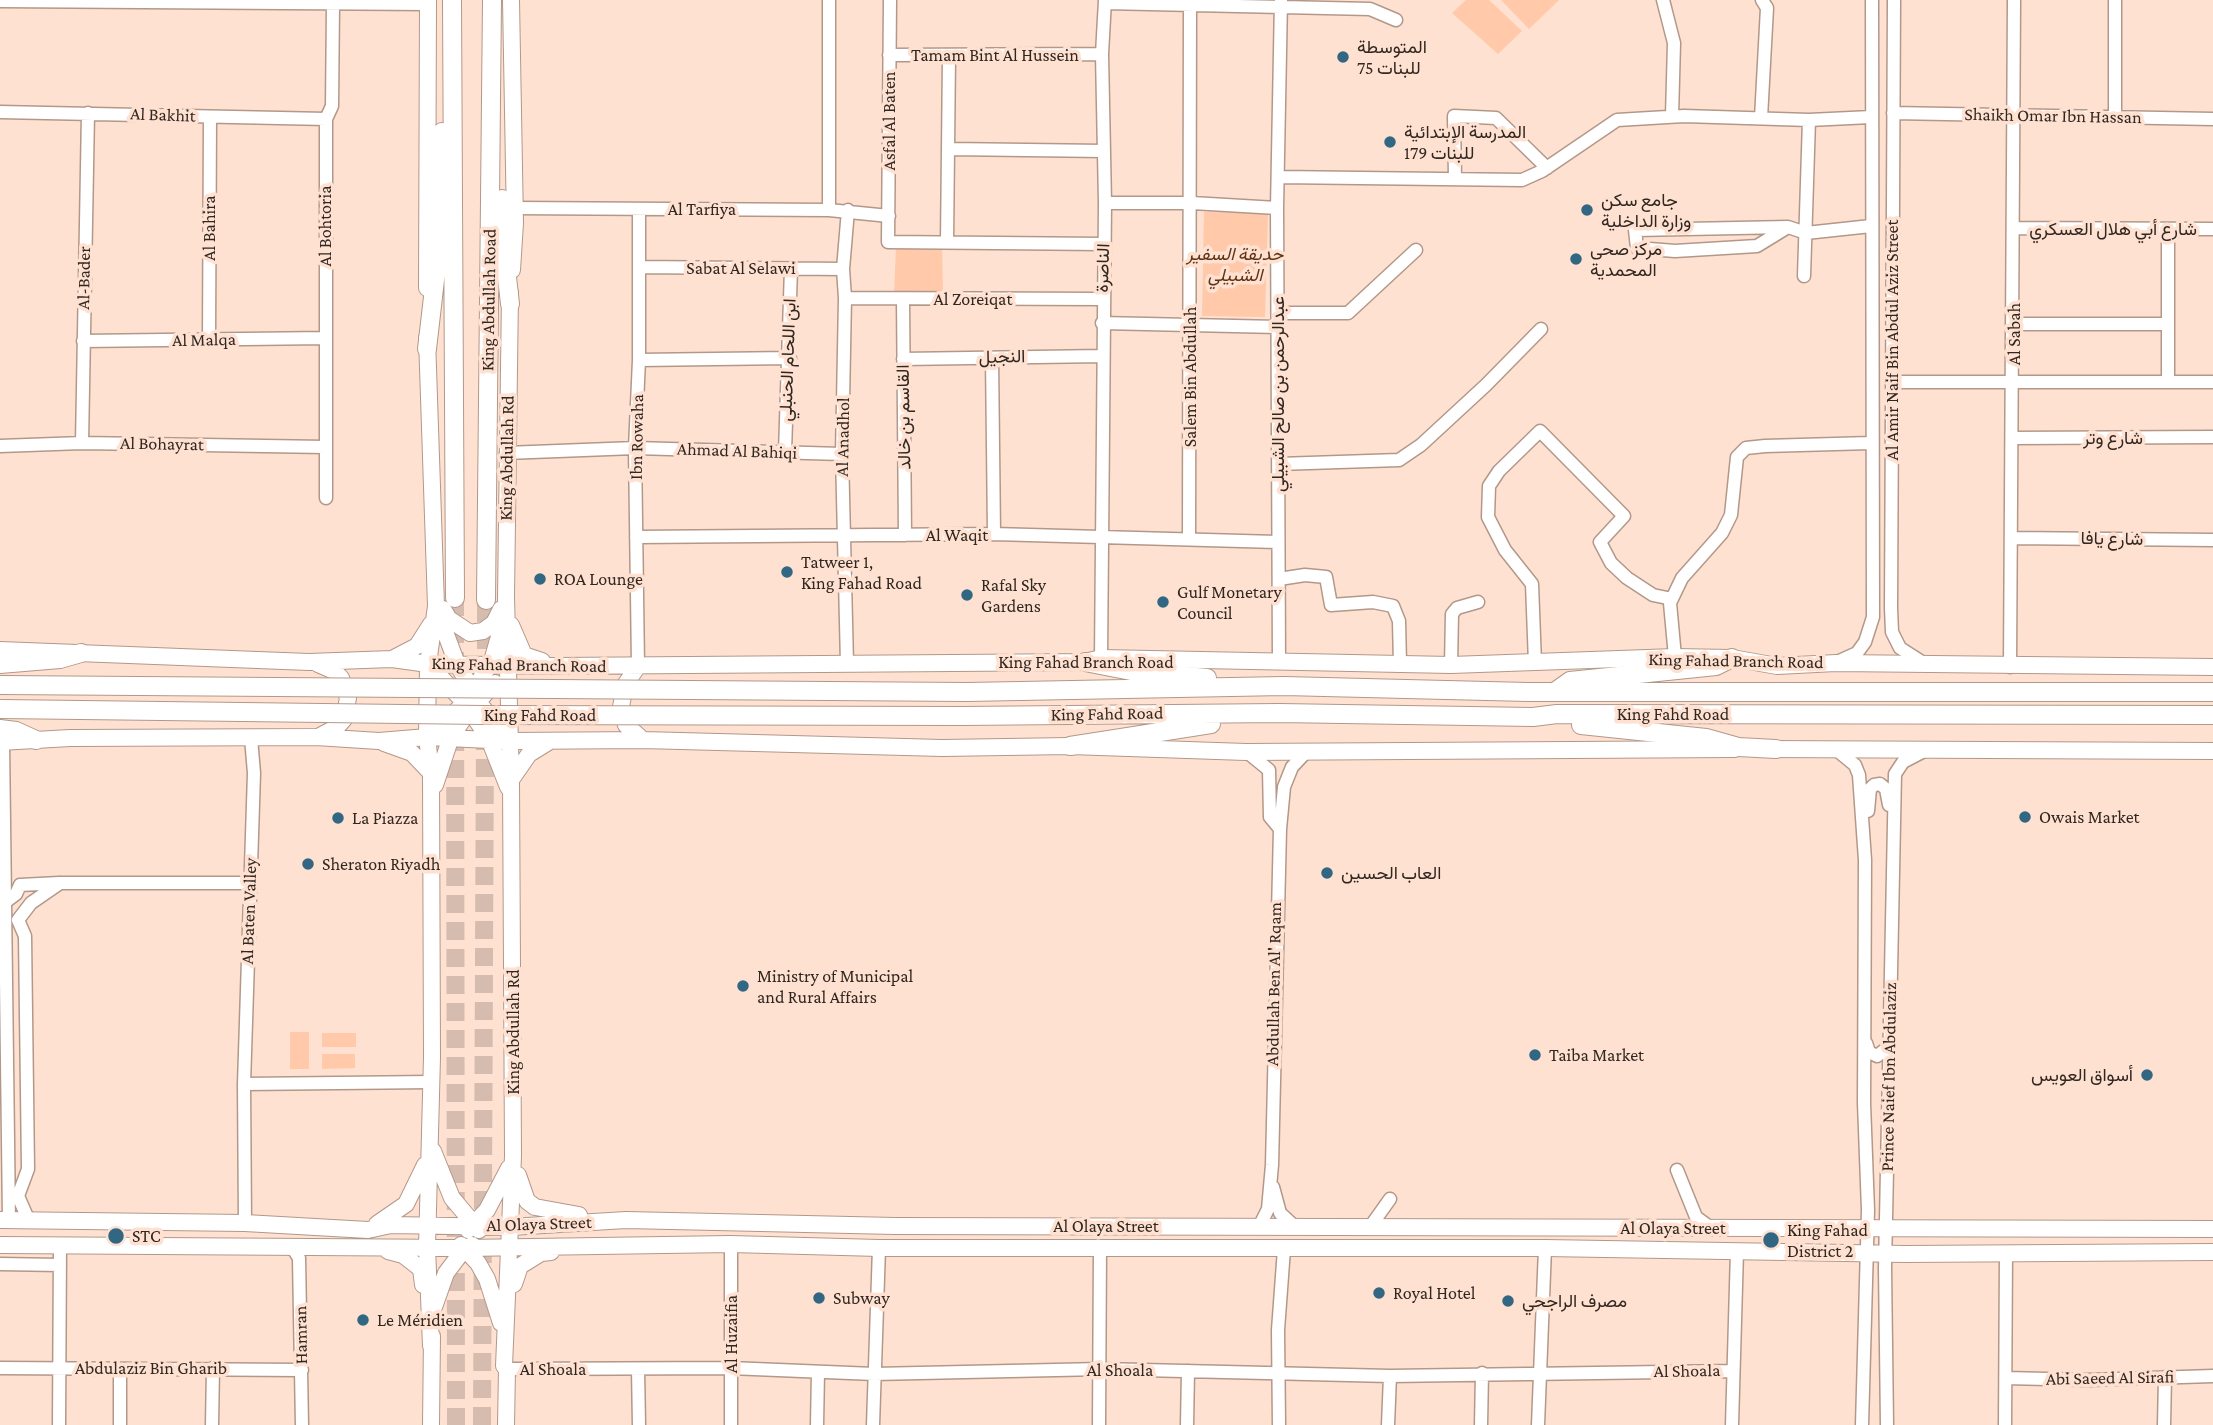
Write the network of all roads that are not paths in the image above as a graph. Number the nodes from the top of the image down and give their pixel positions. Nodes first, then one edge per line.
1 (453, 0) edge
2 (492, 0) edge
3 (511, 0) edge
4 (829, 0) edge
5 (890, 0) edge
6 (1663, 0) edge
7 (1762, 0) edge
8 (1872, 0) edge
9 (1894, 0) edge
10 (2014, 0) edge
11 (2115, 0) edge
12 (0, 1) edge
13 (308, 1) edge
14 (1105, 1) edge
15 (428, 2) edge
16 (1281, 3) edge
17 (1370, 4) edge
18 (333, 5) junction
19 (1190, 5) junction
20 (1396, 20) dead end
21 (453, 24) junction
22 (492, 24) junction
23 (1102, 54) junction
24 (889, 55) junction
25 (949, 56) junction
26 (0, 112) edge
27 (88, 113) junction
28 (1893, 113) junction
29 (2013, 114) junction
30 (1672, 116) junction
31 (210, 117) junction
32 (1871, 117) junction
33 (2115, 117) junction
34 (1761, 118) junction
35 (326, 119) junction
36 (2213, 119) edge
37 (1809, 120) junction
38 (949, 149) junction
39 (1104, 151) junction
40 (1547, 168) junction
41 (1279, 177) junction
42 (1455, 179) junction
43 (1105, 203) junction
44 (1192, 203) junction
45 (514, 208) junction
46 (1277, 208) junction
47 (639, 209) junction
48 (829, 210) junction
49 (848, 210) junction
50 (889, 216) junction
51 (1871, 226) junction
52 (1788, 227) junction
53 (2013, 228) junction
54 (2213, 229) edge
55 (2168, 230) junction
56 (1806, 233) junction
57 (947, 242) junction
58 (1104, 244) junction
59 (1416, 250) dead end
60 (639, 267) junction
61 (791, 268) junction
62 (843, 269) junction
63 (1804, 276) dead end
64 (845, 298) junction
65 (903, 299) junction
66 (1101, 299) junction
67 (510, 304) junction
68 (1279, 313) junction
69 (1102, 323) junction
70 (2014, 324) junction
71 (2168, 324) junction
72 (1190, 325) junction
73 (1278, 327) junction
74 (1541, 329) dead end
75 (325, 338) junction
76 (209, 340) junction
77 (83, 341) junction
78 (427, 349) junction
79 (1102, 356) junction
80 (790, 358) junction
81 (992, 358) junction
82 (903, 359) junction
83 (639, 360) junction
84 (1893, 382) junction
85 (2014, 382) junction
86 (2168, 382) junction
87 (2213, 382) edge
88 (2213, 437) edge
89 (2012, 439) junction
90 (82, 443) junction
91 (1870, 443) junction
92 (0, 446) edge
93 (325, 447) junction
94 (635, 448) junction
95 (785, 452) junction
96 (506, 453) junction
97 (842, 454) junction
98 (1279, 464) junction
99 (326, 498) dead end
100 (993, 534) junction
101 (905, 535) junction
102 (843, 536) junction
103 (636, 537) junction
104 (1103, 537) junction
105 (2011, 538) junction
106 (1189, 539) junction
107 (2213, 540) edge
108 (1277, 542) junction
109 (1279, 579) junction
110 (455, 598) tunnel mouth
111 (1672, 599) junction
112 (486, 600) tunnel mouth
113 (1478, 601) dead end
114 (506, 604) junction
115 (435, 606) junction
116 (1891, 608) junction
117 (1873, 617) junction
118 (0, 650) edge
119 (81, 653) junction
120 (1675, 657) junction
121 (1732, 658) junction
122 (392, 659) junction
123 (1093, 660) junction
124 (1279, 661) junction
125 (309, 662) junction
126 (1535, 663) junction
127 (1836, 663) junction
128 (0, 664) edge
129 (428, 664) junction
130 (457, 664) junction
131 (489, 664) junction
132 (847, 664) junction
133 (1400, 664) junction
134 (1925, 664) junction
135 (1451, 665) junction
136 (557, 666) junction
137 (638, 666) junction
138 (2010, 667) junction
139 (2213, 667) edge
140 (507, 670) junction
141 (0, 685) edge
142 (1273, 686) junction
143 (1555, 692) junction
144 (2213, 692) edge
145 (471, 700) junction
146 (0, 709) edge
147 (1279, 713) junction
148 (2213, 715) edge
149 (1533, 717) junction
150 (316, 737) junction
151 (427, 737) junction
152 (451, 737) junction
153 (1, 738) edge
154 (251, 738) junction
155 (489, 739) junction
156 (36, 740) joint
157 (643, 740) junction
158 (379, 741) junction
159 (510, 741) junction
160 (550, 741) junction
161 (1070, 746) junction
162 (1930, 748) junction
163 (1776, 749) junction
164 (1307, 751) junction
165 (1838, 751) junction
166 (2213, 751) edge
167 (1246, 752) junction
168 (431, 773) junction
169 (511, 786) junction
170 (431, 796) junction
171 (1280, 829) junction
172 (1892, 851) junction
173 (1865, 860) junction
174 (60, 883) junction
175 (250, 883) junction
176 (4, 903) junction
177 (1892, 1027) junction
178 (1864, 1032) junction
179 (432, 1082) junction
180 (244, 1084) junction
181 (429, 1138) junction
182 (513, 1156) junction
183 (1272, 1165) junction
184 (1677, 1170) dead end
185 (1390, 1199) dead end
186 (28, 1219) junction
187 (4, 1220) edge
188 (626, 1220) junction
189 (246, 1223) junction
190 (428, 1227) junction
191 (474, 1227) junction
192 (511, 1227) junction
193 (1259, 1227) junction
194 (1295, 1227) junction
195 (1370, 1227) junction
196 (1711, 1228) junction
197 (1867, 1228) junction
198 (1885, 1229) junction
199 (2213, 1229) edge
200 (491, 1237) junction
201 (0, 1238) edge
202 (369, 1238) junction
203 (449, 1238) junction
204 (731, 1244) junction
205 (0, 1245) edge
206 (60, 1245) junction
207 (620, 1245) junction
208 (510, 1246) junction
209 (292, 1247) junction
210 (428, 1247) junction
211 (1100, 1247) junction
212 (465, 1248) junction
213 (879, 1248) junction
214 (1545, 1248) junction
215 (1284, 1249) junction
216 (1737, 1251) junction
217 (2213, 1252) edge
218 (1866, 1253) junction
219 (2006, 1253) junction
220 (1885, 1254) junction
221 (0, 1264) edge
222 (60, 1265) junction
223 (505, 1342) junction
224 (431, 1346) junction
225 (0, 1368) edge
226 (58, 1368) junction
227 (213, 1368) junction
228 (730, 1368) junction
229 (120, 1369) junction
230 (507, 1369) junction
231 (302, 1370) junction
232 (638, 1370) junction
233 (1101, 1370) junction
234 (1188, 1371) junction
235 (1279, 1371) junction
236 (1733, 1371) junction
237 (818, 1372) junction
238 (1482, 1373) junction
239 (1538, 1373) junction
240 (874, 1374) junction
241 (1390, 1376) junction
242 (2213, 1376) edge
243 (2165, 1377) junction
244 (2006, 1378) junction
245 (59, 1425) edge
246 (120, 1425) edge
247 (212, 1425) edge
248 (302, 1425) edge
249 (431, 1425) edge
250 (506, 1425) edge
251 (639, 1425) edge
252 (731, 1425) edge
253 (817, 1425) edge
254 (873, 1425) edge
255 (1099, 1425) edge
256 (1187, 1425) edge
257 (1279, 1425) edge
258 (1388, 1425) edge
259 (1481, 1425) edge
260 (1538, 1425) edge
261 (1732, 1425) edge
262 (1863, 1425) edge
263 (1887, 1425) edge
264 (2005, 1425) edge
265 (2164, 1425) edge

1 - 21 highway, King Abdullah Road
2 - 22 highway, King Abdullah Road
3 - 45 main road, King Abdullah Rd
4 - 48 street
5 - 24 street, Asfal Al Baten
6 - 30 street
7 - 34 street
8 - 32 street, Al Amir Naif Bin Abdul Aziz Street
9 - 28 street, Al Amir Naif Bin Abdul Aziz Street
10 - 29 street, Al Sabah
11 - 33 street
12 - 13 street
13 - 18 street
14 - 19 street
14 - 23 street, الناصرة
15 - 18 street
15 - 78 main road
16 - 17 street
16 - 19 street
16 - 41 street, عبدالرحمن بن صالح الشبيلي
17 - 20 street
18 - 35 street, Al Bohtoria
19 - 44 street, Salem Bin Abdullah
21 - 78 highway
21 - 110 highway, King Abdullah Road
22 - 67 highway
22 - 112 highway, King Abdullah Road
23 - 25 street, Tamam Bint Al Hussein
23 - 39 street, الناصرة
24 - 25 street, Tamam Bint Al Hussein
24 - 50 street, Asfal Al Baten
25 - 38 street
26 - 27 street, Al Bakhit
27 - 31 street, Al Bakhit
27 - 77 street, Al-Bader
28 - 29 street, Shaikh Omar Ibn Hassan
28 - 84 street, Al Amir Naif Bin Abdul Aziz Street
29 - 33 street, Shaikh Omar Ibn Hassan
29 - 53 street, Al Sabah
30 - 34 street
30 - 40 street
31 - 35 street, Al Bakhit
31 - 76 street, Al Bahira
32 - 37 street
32 - 51 street, Al Amir Naif Bin Abdul Aziz Street
33 - 36 street, Shaikh Omar Ibn Hassan
34 - 37 street
35 - 75 street, Al Bohtoria
37 - 56 street
38 - 39 street
38 - 57 street
39 - 43 street, الناصرة
40 - 42 street
40 - 42 street
41 - 42 street
41 - 46 street, عبدالرحمن بن صالح الشبيلي
43 - 44 street
43 - 58 street, الناصرة
44 - 46 street
44 - 72 street, Salem Bin Abdullah
45 - 47 street, Al Tarfiya
45 - 67 main road, King Abdullah Rd
46 - 68 street, عبدالرحمن بن صالح الشبيلي
47 - 48 street, Al Tarfiya
47 - 60 street, Ibn Rowaha
48 - 49 street, Al Tarfiya
49 - 50 street, Al Tarfiya
49 - 62 street, Al Anadhol
50 - 57 street, Asfal Al Baten
51 - 56 street
51 - 91 street, Al Amir Naif Bin Abdul Aziz Street
52 - 52 street
52 - 56 street
53 - 55 street, شارع أبي هلال العسكري
53 - 70 street, Al Sabah
54 - 55 street, شارع أبي هلال العسكري
55 - 71 street
56 - 63 street
57 - 58 street
58 - 66 street, الناصرة
59 - 68 street
60 - 61 street, Sabat Al Selawi
60 - 83 street, Ibn Rowaha
61 - 62 street, Sabat Al Selawi
61 - 80 street, ابن اللحام الحنبلي
62 - 64 street, Al Anadhol
64 - 65 street, Al Zoreiqat
64 - 97 street, Al Anadhol
65 - 66 street, Al Zoreiqat
65 - 82 street, القاسم بن خالد
66 - 69 street, الناصرة
67 - 96 main road, King Abdullah Rd
68 - 73 street, عبدالرحمن بن صالح الشبيلي
69 - 72 street
69 - 79 street, الناصرة
70 - 71 street
70 - 85 street, Al Sabah
71 - 86 street
72 - 73 street
72 - 106 street, Salem Bin Abdullah
73 - 98 street, عبدالرحمن بن صالح الشبيلي
74 - 98 street
75 - 76 street, Al Malqa
75 - 93 street, Al Bohtoria
76 - 77 street, Al Malqa
77 - 90 street, Al-Bader
78 - 115 main road
79 - 81 street, النجيل
79 - 104 street, الناصرة
80 - 83 street
80 - 95 street, ابن اللحام الحنبلي
81 - 82 street, النجيل
81 - 100 street
82 - 101 street, القاسم بن خالد
83 - 94 street, Ibn Rowaha
84 - 85 street
84 - 116 street, Al Amir Naif Bin Abdul Aziz Street
85 - 86 street
85 - 89 street, Al Sabah
86 - 87 street
88 - 89 street, شارع وتر
89 - 105 street, Al Sabah
90 - 92 street, Al Bohayrat
90 - 93 street, Al Bohayrat
91 - 111 street
91 - 117 street, Al Amir Naif Bin Abdul Aziz Street
93 - 99 street, Al Bohtoria
94 - 95 street, Ahmad Al Bahiqi
94 - 96 street, Ahmad Al Bahiqi
94 - 103 street, Ibn Rowaha
95 - 97 street, Ahmad Al Bahiqi
96 - 114 main road, King Abdullah Rd
97 - 102 street, Al Anadhol
98 - 108 street, عبدالرحمن بن صالح الشبيلي
100 - 101 street, Al Waqit
100 - 104 street, Al Waqit
101 - 102 street, Al Waqit
102 - 103 street, Al Waqit
102 - 132 street, Al Anadhol
103 - 137 street, Ibn Rowaha
104 - 106 street, Al Waqit
104 - 123 street, الناصرة
105 - 107 street, شارع يافا
105 - 138 street, Al Sabah
106 - 108 street, Al Waqit
108 - 109 street, عبدالرحمن بن صالح الشبيلي
109 - 124 street, عبدالرحمن بن صالح الشبيلي
109 - 133 street
111 - 120 street
111 - 126 street
113 - 135 street
114 - 115 main road
114 - 131 main road
114 - 136 main road
114 - 140 main road, King Abdullah Rd
115 - 122 main road
115 - 129 main road
115 - 130 main road
116 - 117 street
116 - 134 street, Al Amir Naif Bin Abdul Aziz Street
117 - 127 street, Al Amir Naif Bin Abdul Aziz Street
118 - 119 main road, King Fahad Branch Road
119 - 125 main road, King Fahad Branch Road
119 - 128 highway
120 - 121 main road, King Fahad Branch Road
120 - 126 main road, King Fahad Branch Road
121 - 127 main road, King Fahad Branch Road
121 - 143 highway
122 - 125 main road, King Fahad Branch Road
122 - 129 main road, King Fahad Branch Road
123 - 124 main road, King Fahad Branch Road
123 - 132 main road, King Fahad Branch Road
123 - 142 highway
124 - 133 main road, King Fahad Branch Road
125 - 150 main road
126 - 135 main road, King Fahad Branch Road
127 - 134 main road, King Fahad Branch Road
129 - 130 main road, King Fahad Branch Road
129 - 145 main road
129 - 151 main road
130 - 131 main road, King Fahad Branch Road
130 - 145 main road
131 - 140 main road, King Fahad Branch Road
131 - 145 main road
132 - 137 main road, King Fahad Branch Road
133 - 135 main road, King Fahad Branch Road
134 - 138 main road, King Fahad Branch Road
136 - 137 main road, King Fahad Branch Road
136 - 140 main road, King Fahad Branch Road
137 - 157 main road
138 - 139 main road, King Fahad Branch Road
140 - 145 main road
140 - 159 main road, King Abdullah Rd
141 - 142 highway, King Fahd Road, bridge
142 - 143 highway, King Fahd Road
143 - 144 highway, King Fahd Road
145 - 151 main road
145 - 152 main road
145 - 155 main road
145 - 159 main road
146 - 147 highway, King Fahd Road, bridge
147 - 149 highway, King Fahd Road
147 - 161 highway
148 - 149 highway, King Fahd Road
149 - 163 highway
150 - 154 main road
150 - 158 main road
151 - 152 main road
151 - 158 main road
151 - 168 main road
152 - 155 main road
152 - 170 main road
153 - 156 highway
153 - 176 street
154 - 156 main road
154 - 175 street, Al Baten Valley
155 - 159 main road
155 - 169 main road
157 - 160 main road
157 - 161 main road
158 - 168 main road
159 - 160 main road
159 - 169 main road, King Abdullah Rd
160 - 169 main road
161 - 167 main road
162 - 165 main road
162 - 166 main road
162 - 172 street, Prince Naief Ibn Abdulaziz
163 - 164 main road
163 - 165 main road
164 - 167 main road
164 - 171 street
165 - 173 street, Prince Naief Ibn Abdulaziz
167 - 171 street, Abdullah Ben Al' Rqam
168 - 170 main road
169 - 182 main road, King Abdullah Rd
170 - 179 main road
171 - 183 street, Abdullah Ben Al' Rqam
172 - 173 street
172 - 177 street, Prince Naief Ibn Abdulaziz
173 - 178 street, Prince Naief Ibn Abdulaziz
174 - 175 street
174 - 176 street
174 - 186 street
175 - 180 street, Al Baten Valley
176 - 187 street
177 - 178 street
177 - 198 street, Prince Naief Ibn Abdulaziz
178 - 197 street, Prince Naief Ibn Abdulaziz
179 - 180 street
179 - 181 main road
180 - 189 street, Al Baten Valley
181 - 190 main road
181 - 191 main road
181 - 202 main road
182 - 188 main road
182 - 191 main road
182 - 192 main road
183 - 193 street, Abdullah Ben Al' Rqam
183 - 194 street
184 - 196 street
185 - 195 street
186 - 187 main road, Al Olaya Street
186 - 189 main road, Al Olaya Street
187 - 201 main road
188 - 192 main road, Al Olaya Street
188 - 193 main road, Al Olaya Street
189 - 202 main road, Al Olaya Street
190 - 191 main road, Al Olaya Street
190 - 202 main road, Al Olaya Street
190 - 203 main road
190 - 210 main road
191 - 192 main road, Al Olaya Street
191 - 200 main road
191 - 203 main road
192 - 200 main road
192 - 208 main road
193 - 194 main road, Al Olaya Street
194 - 195 main road, Al Olaya Street
195 - 196 main road, Al Olaya Street
196 - 197 main road, Al Olaya Street
197 - 198 main road, Al Olaya Street
197 - 218 street, Prince Naief Ibn Abdulaziz
198 - 199 main road, Al Olaya Street
198 - 220 street, Prince Naief Ibn Abdulaziz
200 - 208 main road
200 - 212 main road
202 - 209 main road, Al Olaya Street
202 - 210 main road, Al Olaya Street
202 - 224 main road
203 - 210 main road
203 - 212 main road
204 - 207 main road, Al Olaya Street
204 - 213 main road, Al Olaya Street
204 - 228 street, Al Huzaifia
205 - 206 main road, Al Olaya Street
206 - 209 main road, Al Olaya Street
206 - 222 street
207 - 208 main road, Al Olaya Street
207 - 223 main road
208 - 212 main road, Al Olaya Street
208 - 223 main road
209 - 231 street, Hamran
210 - 212 main road, Al Olaya Street
210 - 224 main road
211 - 213 main road, Al Olaya Street
211 - 215 main road, Al Olaya Street
211 - 233 street
212 - 223 main road
212 - 224 main road
213 - 240 street
214 - 215 main road, Al Olaya Street
214 - 216 main road, Al Olaya Street
214 - 239 street
215 - 235 street
216 - 218 main road, Al Olaya Street
216 - 236 street
217 - 219 main road, Al Olaya Street
218 - 220 main road, Al Olaya Street
218 - 262 street, Prince Naief Ibn Abdulaziz
219 - 220 main road, Al Olaya Street
219 - 244 street
220 - 263 street, Prince Naief Ibn Abdulaziz
221 - 222 street
222 - 226 street
223 - 230 main road
224 - 249 main road
225 - 226 street, Abdulaziz Bin Gharib
226 - 229 street, Abdulaziz Bin Gharib
226 - 245 street
227 - 229 street, Abdulaziz Bin Gharib
227 - 231 street, Abdulaziz Bin Gharib
227 - 247 street
228 - 232 street, Al Shoala
228 - 237 street, Al Shoala
228 - 252 street, Al Huzaifia
229 - 246 street
230 - 232 street, Al Shoala
230 - 250 main road
231 - 248 street, Hamran
232 - 251 street
233 - 234 street, Al Shoala
233 - 240 street, Al Shoala
233 - 255 street
234 - 235 street, Al Shoala
234 - 256 street
235 - 241 street, Al Shoala
235 - 257 street
236 - 239 street, Al Shoala
236 - 261 street
237 - 240 street, Al Shoala
237 - 253 street
238 - 239 street, Al Shoala
238 - 241 street, Al Shoala
238 - 259 street
239 - 260 street
240 - 254 street
241 - 258 street
242 - 243 street, Abi Saeed Al Sirafi
243 - 244 street, Abi Saeed Al Sirafi
243 - 265 street
244 - 264 street

